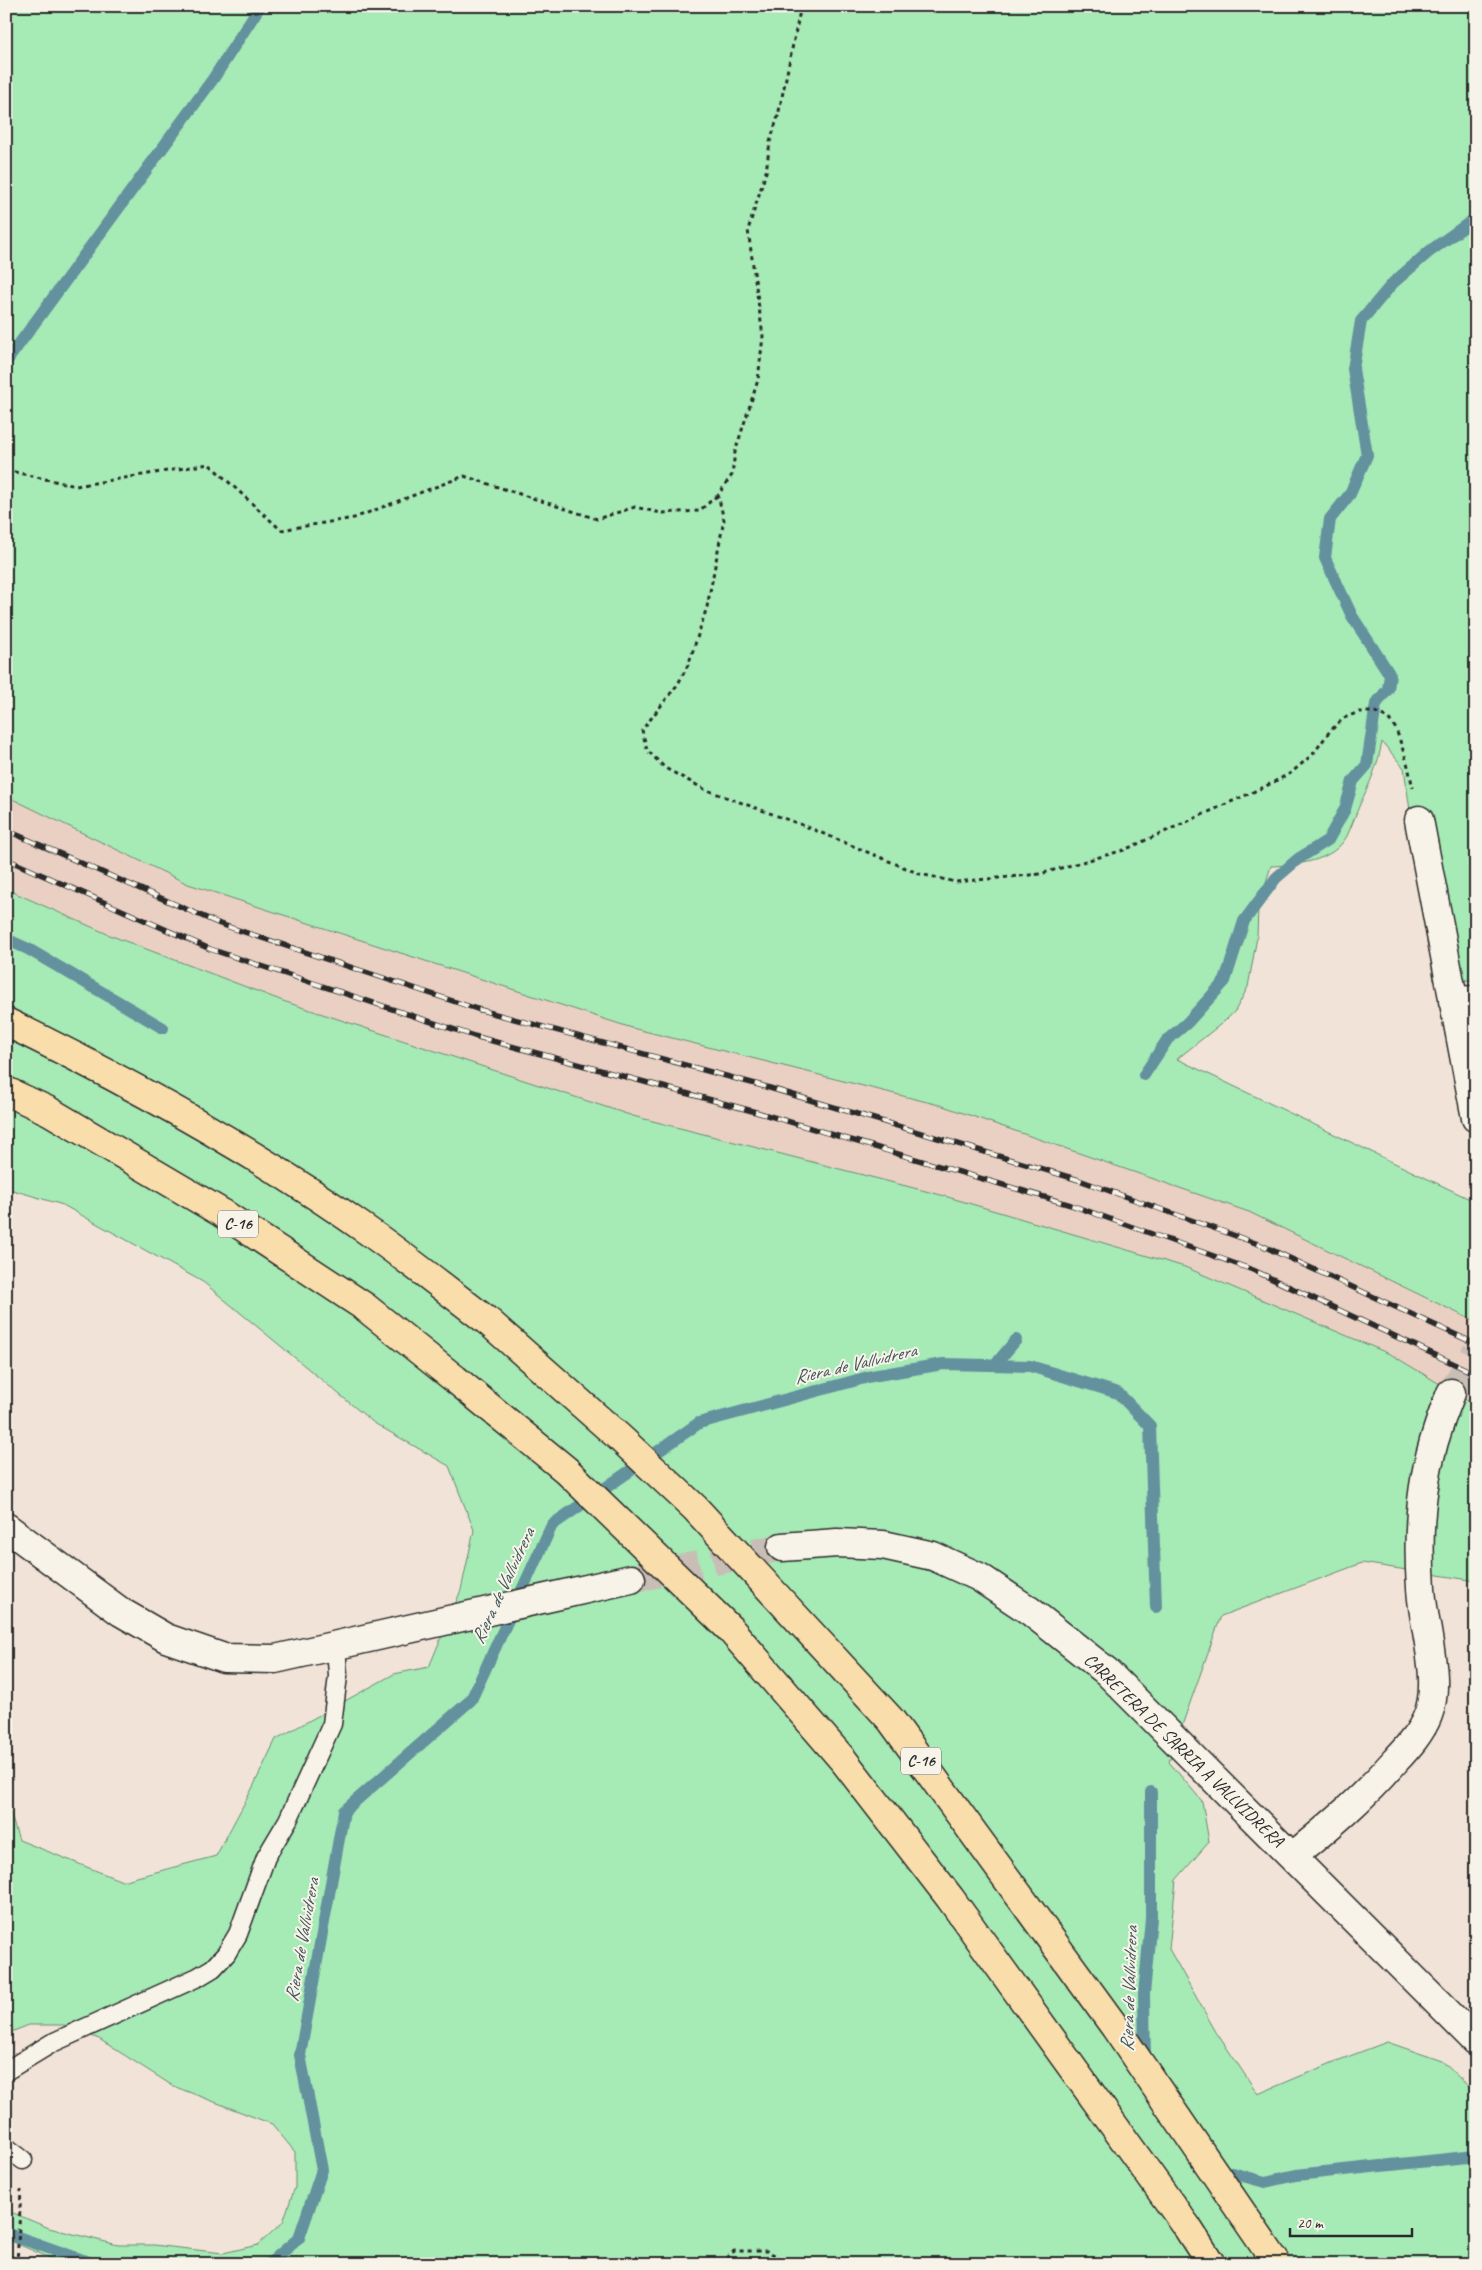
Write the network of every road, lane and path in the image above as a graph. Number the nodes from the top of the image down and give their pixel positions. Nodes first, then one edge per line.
1 (802, 6) edge
2 (6, 470) edge
3 (718, 495) junction
4 (1419, 820) joint
5 (1464, 1001) edge
6 (6, 1022) edge
7 (6, 1091) edge
8 (1476, 1118) edge
9 (1451, 1393) tunnel mouth
10 (6, 1527) edge
11 (782, 1547) tunnel mouth
12 (631, 1580) tunnel mouth
13 (336, 1644) junction
14 (1293, 1856) junction
15 (1476, 2041) edge
16 (6, 2071) edge
17 (6, 2146) edge
18 (23, 2160) dead end
19 (21, 2192) dead end
20 (1476, 2263) edge
21 (16, 2264) edge
22 (721, 2264) edge
23 (791, 2264) edge
24 (1211, 2264) edge
25 (1277, 2264) edge
26 (1467, 2264) edge

1 - 3 path
2 - 3 path
3 - 4 path
4 - 5 main road
5 - 8 main road
6 - 25 highway, C-16, bridge
7 - 24 highway, C-16, bridge
9 - 14 main road
10 - 13 main road
11 - 14 main road, CARRETERA DE SARRIA A VALLVIDRERA
12 - 13 main road
13 - 16 lane
14 - 15 main road, CARRETERA DE SARRIA A VALLVIDRERA
17 - 18 lane
19 - 21 path
20 - 26 path
22 - 23 path

